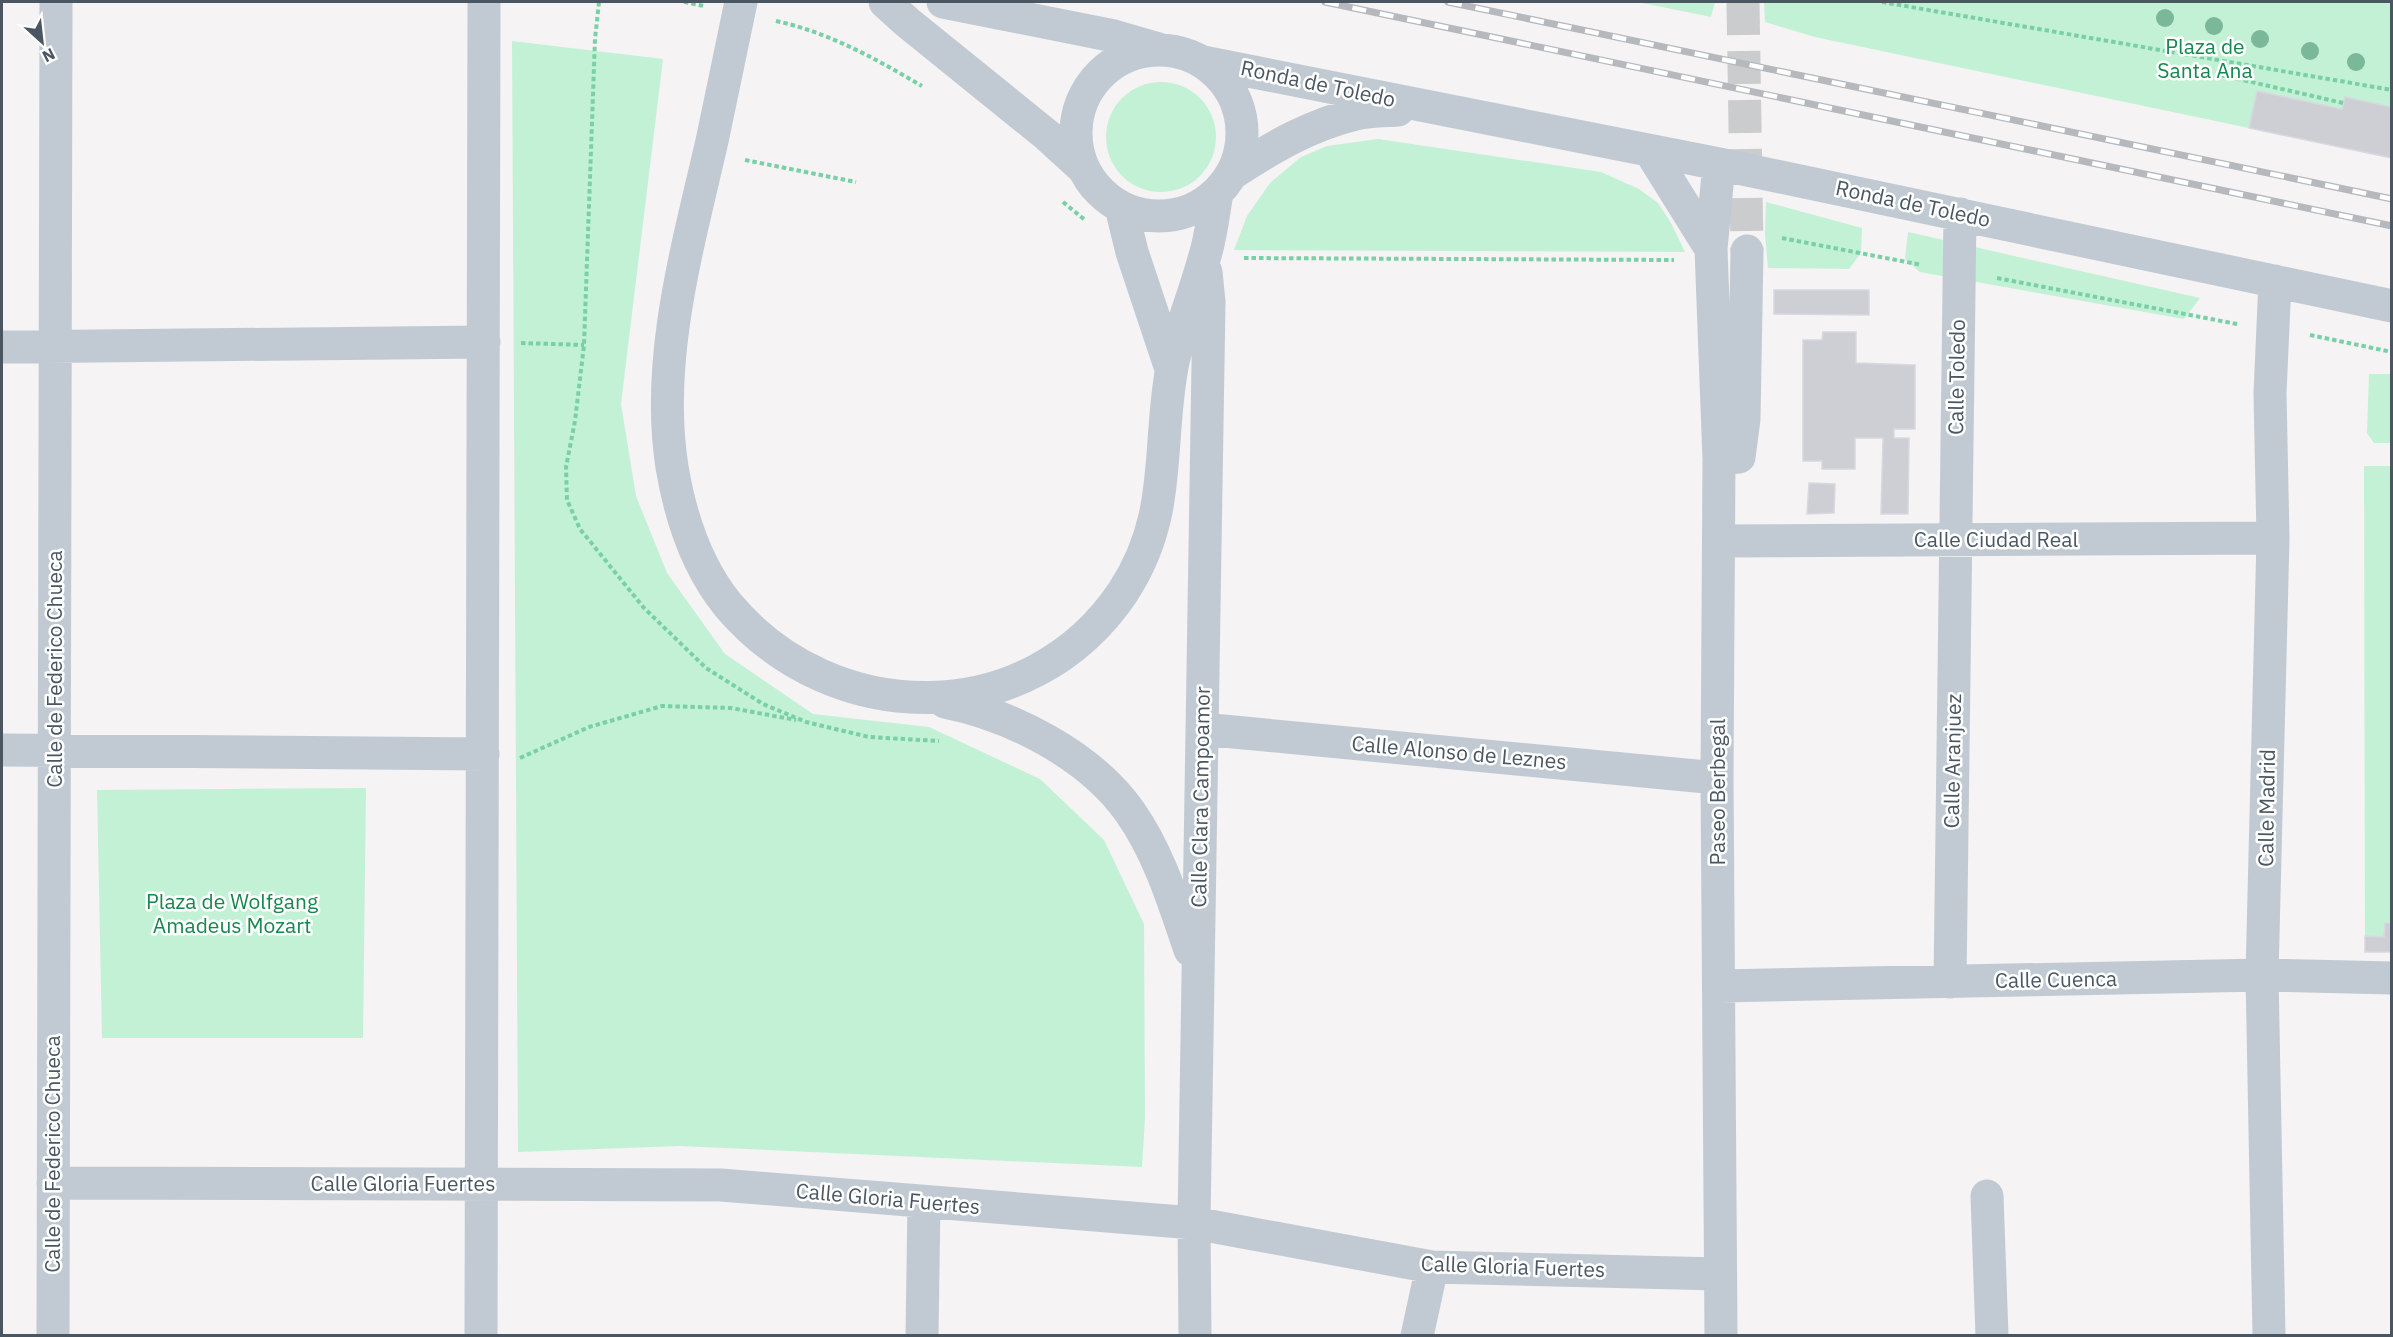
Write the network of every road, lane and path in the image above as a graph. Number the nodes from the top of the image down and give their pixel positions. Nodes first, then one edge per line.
1 (56, 2) edge
2 (484, 2) edge
3 (741, 2) edge
4 (885, 2) edge
5 (943, 2) edge
6 (1882, 2) edge
7 (1161, 50) junction
8 (2223, 61) junction
9 (1203, 62) junction
10 (2391, 90) edge
11 (2343, 103) dead end
12 (1433, 107) junction
13 (710, 148) junction
14 (1650, 151) junction
15 (1719, 164) junction
16 (1083, 168) junction
17 (856, 182) dead end
18 (1225, 183) junction
19 (1121, 207) junction
20 (1960, 214) junction
21 (1760, 244) joint
22 (1712, 249) junction
23 (1205, 258) junction
24 (1959, 271) junction
25 (2275, 281) junction
26 (2391, 306) edge
27 (2273, 329) junction
28 (484, 342) junction
29 (584, 345) dead end
30 (2, 347) edge
31 (56, 348) junction
32 (2391, 352) edge
33 (1172, 369) junction
34 (1719, 459) junction
35 (2273, 538) junction
36 (1955, 540) junction
37 (1719, 541) junction
38 (925, 698) junction
39 (806, 722) dead end
40 (1202, 729) junction
41 (2, 750) edge
42 (54, 750) junction
43 (483, 754) junction
44 (1717, 778) junction
45 (1198, 973) junction
46 (2262, 975) junction
47 (2391, 978) edge
48 (1950, 982) junction
49 (1720, 986) junction
50 (53, 1183) junction
51 (481, 1185) junction
52 (1987, 1196) dead end
53 (924, 1202) junction
54 (1194, 1222) junction
55 (1432, 1267) junction
56 (1719, 1274) junction
57 (53, 1335) edge
58 (481, 1335) edge
59 (922, 1335) edge
60 (1195, 1335) edge
61 (1417, 1335) edge
62 (1721, 1335) edge
63 (1992, 1335) edge
64 (2269, 1335) edge

1 - 31 street, Calle de Federico Chueca
2 - 28 street
3 - 13 street
4 - 16 street
5 - 7 street
6 - 8 path
7 - 9 street
7 - 16 street
8 - 10 path
8 - 11 path
9 - 12 street, Ronda de Toledo
9 - 18 street
12 - 14 street, Ronda de Toledo
12 - 18 street, Ronda de Toledo
13 - 17 path
13 - 38 street
14 - 15 street, Ronda de Toledo
14 - 22 street
15 - 20 street, Ronda de Toledo
15 - 22 street, Paseo Berbegal
16 - 19 street
18 - 19 street
18 - 23 street
19 - 33 street
20 - 24 street, Calle Toledo
20 - 25 street, Ronda de Toledo
21 - 24 path
21 - 34 street
22 - 34 street, Paseo Berbegal
23 - 33 street
23 - 40 street, Calle Clara Campoamor
24 - 27 path
24 - 36 street, Calle Toledo
25 - 26 street, Ronda de Toledo
25 - 27 street, Calle Madrid
27 - 32 path
27 - 35 street, Calle Madrid
28 - 29 path
28 - 31 street
28 - 43 street
30 - 31 street
31 - 42 street, Calle de Federico Chueca
33 - 38 street
34 - 37 street, Paseo Berbegal
35 - 36 street, Calle Ciudad Real
35 - 46 street, Calle Madrid
36 - 37 street, Calle Ciudad Real
36 - 48 street, Calle Aranjuez
37 - 44 street, Paseo Berbegal
38 - 45 street
39 - 43 path
40 - 44 street, Calle Alonso de Leznes
40 - 45 street, Calle Clara Campoamor
41 - 42 street
42 - 43 street
42 - 50 street, Calle de Federico Chueca
43 - 51 street
44 - 49 street, Paseo Berbegal
45 - 54 street, Calle Clara Campoamor
46 - 47 street, Calle Cuenca
46 - 48 street, Calle Cuenca
46 - 64 street, Calle Madrid
48 - 49 street, Calle Cuenca
49 - 56 street, Paseo Berbegal
50 - 51 street, Calle Gloria Fuertes
50 - 57 street, Calle de Federico Chueca
51 - 53 street, Calle Gloria Fuertes
51 - 58 street
52 - 63 street
53 - 54 street, Calle Gloria Fuertes
53 - 59 street
54 - 55 street, Calle Gloria Fuertes
54 - 60 street, Calle Clara Campoamor
55 - 56 street, Calle Gloria Fuertes
55 - 61 street
56 - 62 street, Paseo Berbegal

